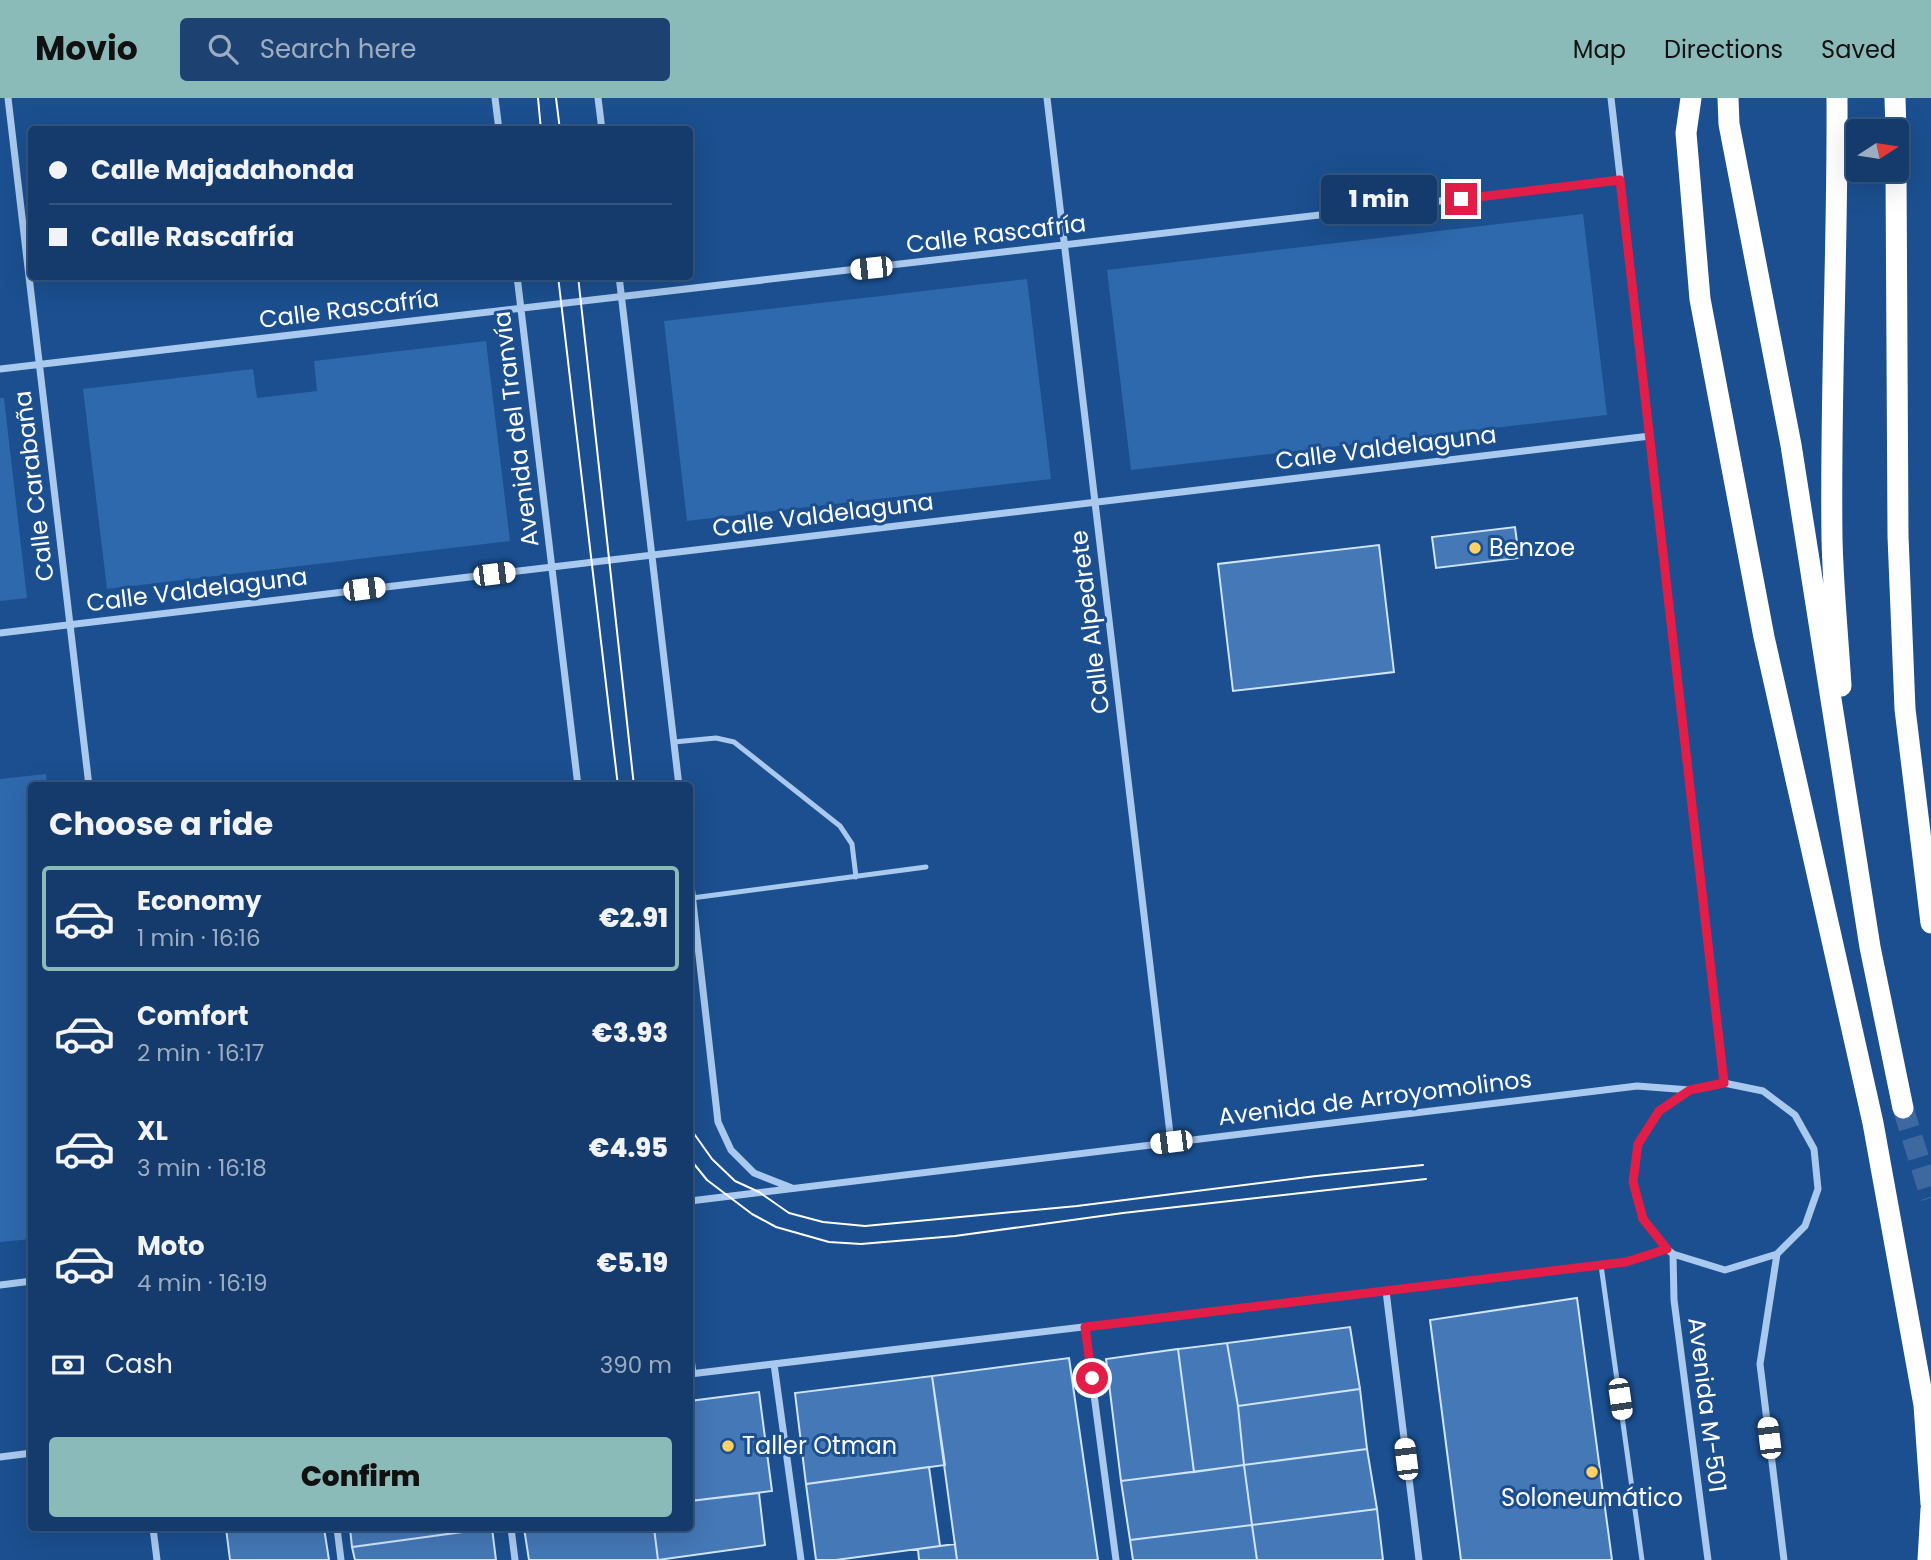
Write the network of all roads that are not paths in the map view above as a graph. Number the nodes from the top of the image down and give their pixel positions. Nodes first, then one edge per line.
1 (8, 98) edge
2 (495, 98) edge
3 (598, 98) edge
4 (1047, 98) edge
5 (1611, 98) edge
6 (1691, 98) edge
7 (1728, 98) edge
8 (1837, 98) edge
9 (1895, 98) edge
10 (1896, 119) edge
11 (498, 126) edge
12 (601, 126) edge
13 (1620, 180) junction
14 (1896, 182) edge
15 (1065, 245) junction
16 (28, 270) edge
17 (29, 280) edge
18 (518, 280) edge
19 (619, 280) edge
20 (621, 297) junction
21 (521, 308) junction
22 (39, 365) junction
23 (0, 369) edge
24 (1650, 436) junction
25 (1095, 502) junction
26 (652, 555) junction
27 (551, 567) junction
28 (70, 624) junction
29 (0, 632) edge
30 (674, 742) junction
31 (89, 782) edge
32 (578, 782) edge
33 (679, 782) edge
34 (1847, 810) junction
35 (926, 867) dead end
36 (856, 877) junction
37 (693, 898) edge
38 (693, 907) edge
39 (1931, 923) edge
40 (1724, 1083) junction
41 (1690, 1090) junction
42 (1903, 1108) tunnel mouth
43 (1171, 1142) junction
44 (793, 1188) junction
45 (693, 1201) edge
46 (1670, 1252) junction
47 (1777, 1254) junction
48 (1601, 1265) junction
49 (28, 1282) edge
50 (0, 1285) edge
51 (1386, 1291) junction
52 (1085, 1327) junction
53 (774, 1364) junction
54 (693, 1374) edge
55 (28, 1454) edge
56 (0, 1457) edge
57 (1931, 1506) edge
58 (153, 1531) edge
59 (337, 1531) edge
60 (511, 1531) edge
61 (157, 1560) edge
62 (341, 1560) edge
63 (515, 1560) edge
64 (801, 1560) edge
65 (1116, 1560) edge
66 (1419, 1560) edge
67 (1642, 1560) edge
68 (1708, 1560) edge
69 (1784, 1560) edge
70 (1928, 1560) edge

1 - 16 street, Calle Carabaña
2 - 11 street
3 - 12 street
4 - 15 street, Calle Alpedrete
5 - 13 street
6 - 57 highway
7 - 34 highway
8 - 34 highway
9 - 10 highway
13 - 15 street, Calle Rascafría
13 - 24 street
14 - 39 highway
15 - 20 street, Calle Rascafría
15 - 25 street, Calle Alpedrete
17 - 22 street, Calle Carabaña
18 - 21 street, Avenida del Tranvía
19 - 20 street
20 - 21 street, Calle Rascafría
20 - 26 street
21 - 22 street, Calle Rascafría
21 - 27 street, Avenida del Tranvía
22 - 23 street, Calle Rascafría
22 - 28 street, Calle Carabaña
24 - 25 street, Calle Valdelaguna
24 - 40 street
25 - 26 street, Calle Valdelaguna
25 - 43 street, Calle Alpedrete
26 - 27 street, Calle Valdelaguna
26 - 30 street
27 - 28 street, Calle Valdelaguna
27 - 32 street, Avenida del Tranvía
28 - 29 street, Calle Valdelaguna
28 - 31 street, Calle Carabaña
30 - 33 street
30 - 36 lane
34 - 42 highway
35 - 36 lane
36 - 37 lane
38 - 44 street
40 - 41 street
40 - 47 street
41 - 43 street, Avenida de Arroyomolinos
41 - 46 street
43 - 44 street, Avenida de Arroyomolinos
44 - 45 street, Avenida de Arroyomolinos
46 - 47 street
46 - 48 street
46 - 68 street, Avenida M-501
47 - 69 street
48 - 51 street
48 - 67 lane
49 - 50 street
51 - 52 street
51 - 66 street
52 - 53 street
52 - 65 street
53 - 54 street
53 - 64 street
55 - 56 street
57 - 70 highway
58 - 61 street
59 - 62 street
60 - 63 street

